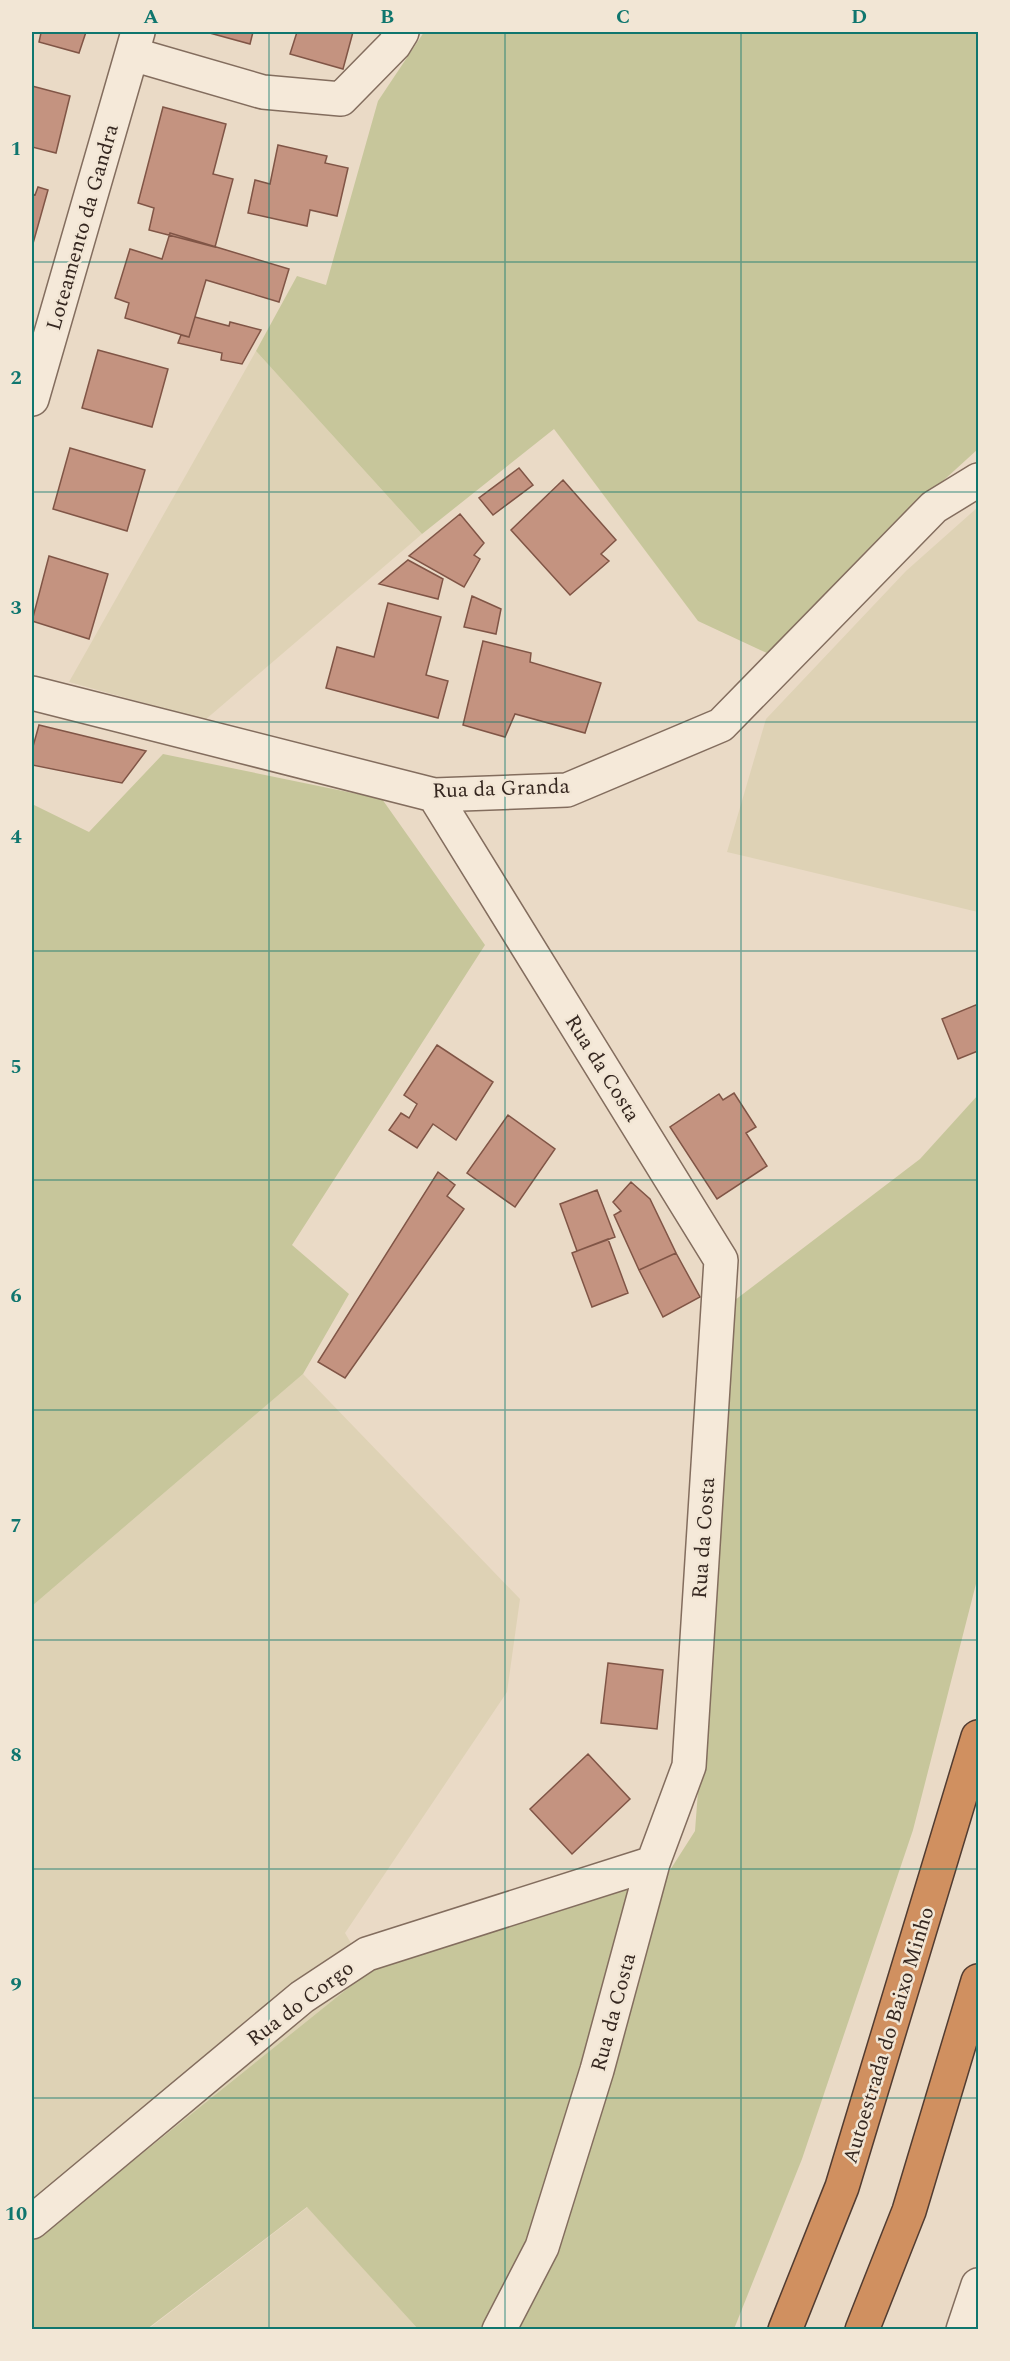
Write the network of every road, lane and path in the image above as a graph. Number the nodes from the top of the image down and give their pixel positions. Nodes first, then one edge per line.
1 (402, 32) edge
2 (135, 43) edge
3 (32, 399) edge
4 (978, 480) edge
5 (32, 693) edge
6 (434, 795) junction
7 (978, 1737) edge
8 (652, 1863) junction
9 (978, 1981) edge
10 (32, 2222) edge
11 (978, 2285) edge
12 (499, 2330) edge
13 (785, 2330) edge
14 (862, 2330) edge
15 (963, 2330) edge

1 - 2 street, Loteamento da Gandra
2 - 3 street, Loteamento da Gandra
4 - 6 street, Rua da Granda
5 - 6 street, Rua da Granda
6 - 8 street, Rua da Costa
7 - 13 highway, Autoestrada do Baixo Minho
8 - 10 street, Rua do Corgo
8 - 12 street, Rua da Costa
9 - 14 highway
11 - 15 street

